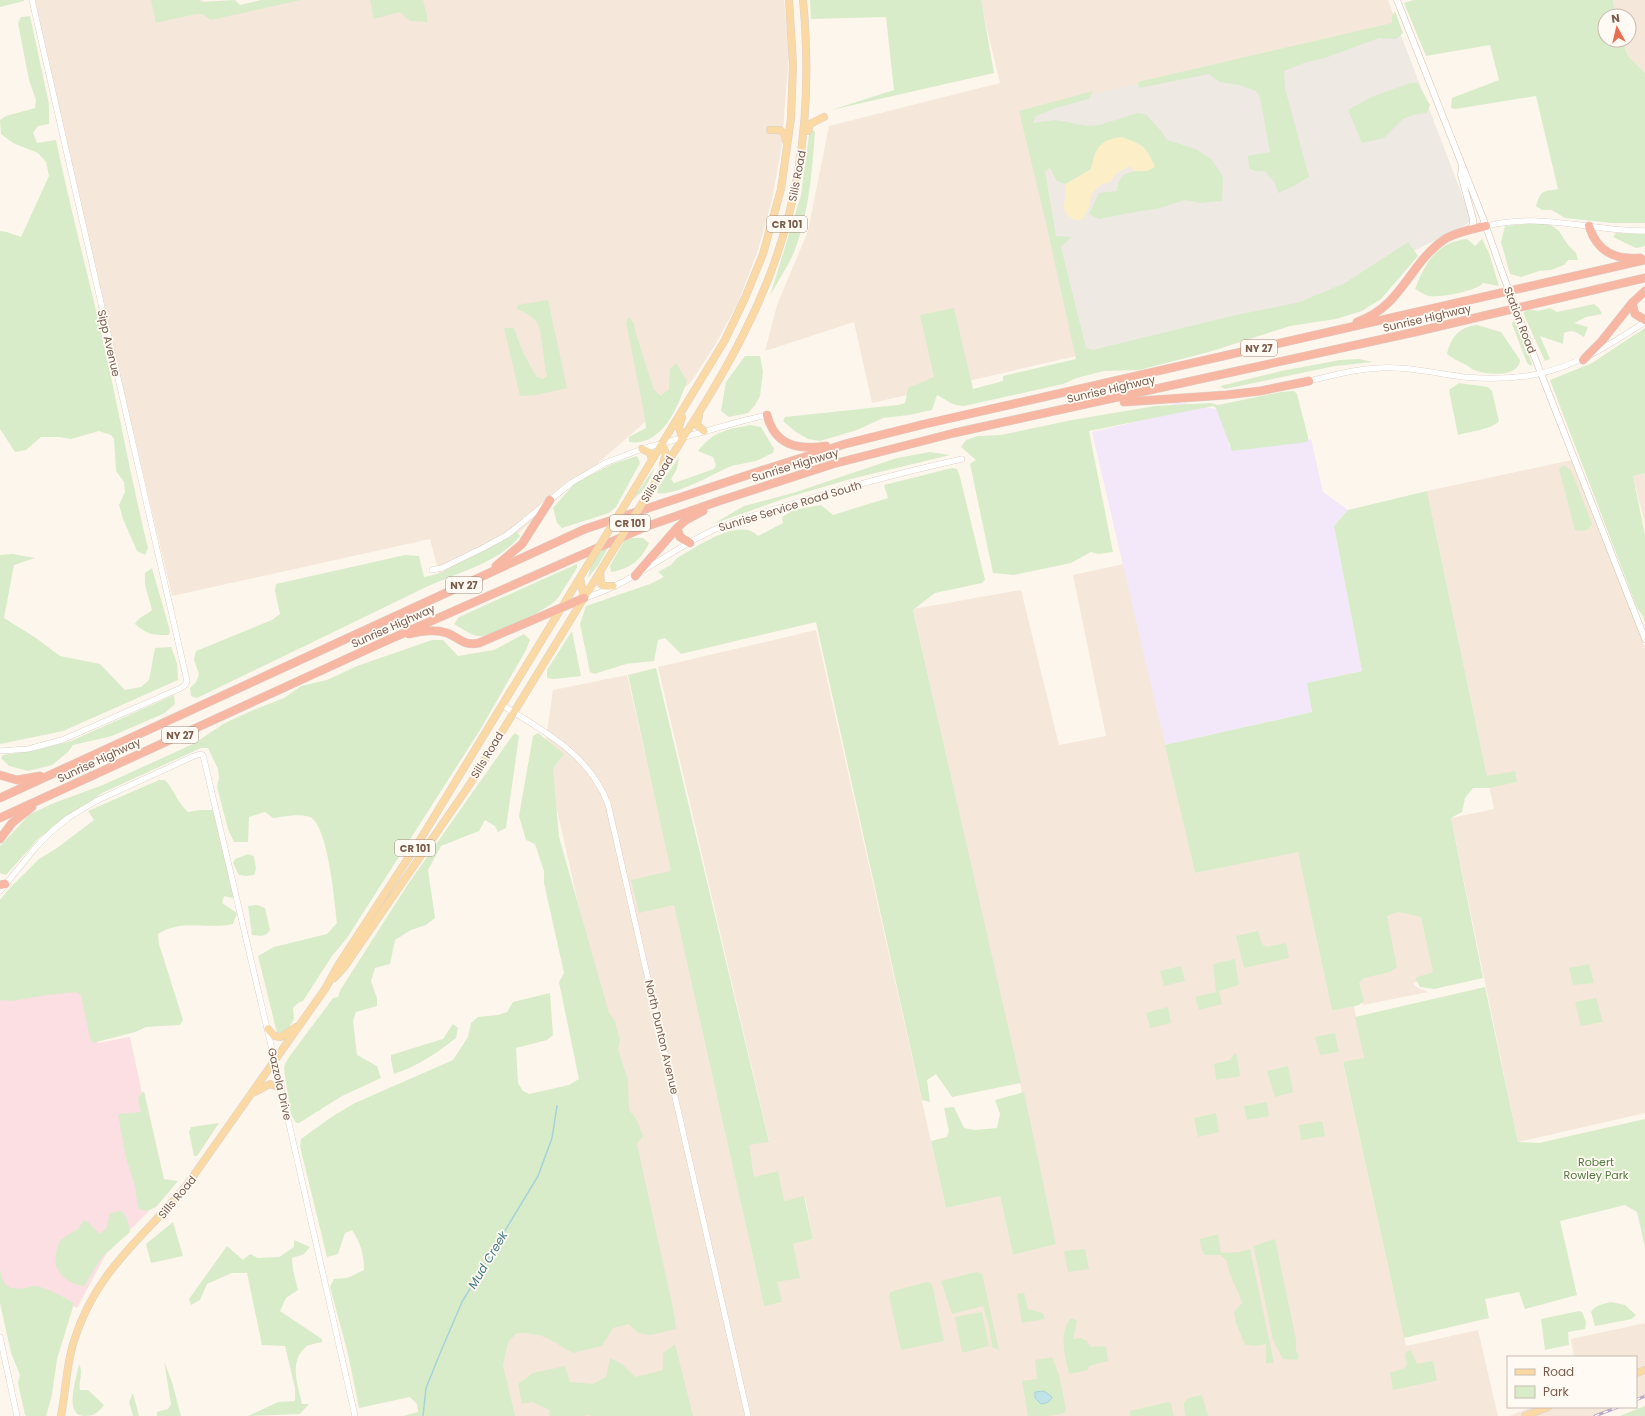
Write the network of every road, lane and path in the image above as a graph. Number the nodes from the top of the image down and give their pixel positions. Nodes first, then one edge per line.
1 (32, 0) edge
2 (789, 0) edge
3 (803, 0) edge
4 (1397, 0) edge
5 (807, 82) junction
6 (793, 93) junction
7 (1462, 165) junction
8 (798, 178) junction
9 (781, 189) junction
10 (1486, 226) junction
11 (1589, 226) junction
12 (1470, 230) junction
13 (1645, 231) edge
14 (1645, 257) edge
15 (1645, 260) edge
16 (1645, 278) edge
17 (1645, 291) edge
18 (1632, 303) junction
19 (1645, 321) edge
20 (1314, 336) junction
21 (1583, 360) junction
22 (1540, 373) junction
23 (1309, 381) joint
24 (710, 391) junction
25 (689, 399) junction
26 (1051, 413) junction
27 (768, 415) joint
28 (704, 431) junction
29 (682, 438) junction
30 (662, 443) junction
31 (845, 444) junction
32 (642, 449) junction
33 (962, 459) dead end
34 (652, 460) junction
35 (661, 472) junction
36 (550, 500) junction
37 (719, 501) junction
38 (677, 528) junction
39 (690, 543) junction
40 (432, 570) dead end
41 (600, 572) junction
42 (481, 576) junction
43 (635, 576) junction
44 (580, 578) junction
45 (613, 586) junction
46 (584, 598) junction
47 (561, 608) junction
48 (1645, 640) edge
49 (379, 644) junction
50 (502, 705) junction
51 (513, 712) junction
52 (0, 752) edge
53 (64, 769) junction
54 (0, 775) edge
55 (72, 784) junction
56 (0, 798) edge
57 (0, 818) edge
58 (0, 839) edge
59 (2, 886) edge
60 (325, 989) junction
61 (301, 1024) junction
62 (268, 1029) junction
63 (275, 1060) junction
64 (281, 1088) junction
65 (252, 1094) junction
66 (0, 1338) edge
67 (1545, 1408) edge
68 (17, 1416) edge
69 (61, 1416) edge
70 (356, 1416) edge
71 (748, 1416) edge
72 (1525, 1416) edge

1 - 52 street, Sipp Avenue
2 - 6 main road, Sills Road / CR 101
3 - 5 main road, Sills Road / CR 101
4 - 7 main road, Station Road
5 - 8 main road, Sills Road / CR 101
5 - 8 main road
6 - 9 main road, Sills Road / CR 101
6 - 9 main road
7 - 10 main road, Station Road
7 - 12 main road
8 - 24 main road, Sills Road / CR 101
9 - 25 main road, Sills Road / CR 101
10 - 11 street
10 - 12 highway
10 - 22 main road, Station Road, bridge
11 - 13 street
11 - 14 highway
12 - 20 highway
15 - 20 highway, Sunrise Highway / NY 27
16 - 26 highway, Sunrise Highway / NY 27
17 - 18 highway
18 - 19 highway
18 - 21 highway
19 - 21 street
20 - 31 highway, Sunrise Highway / NY 27
21 - 22 street
22 - 23 street
22 - 48 main road, Station Road
23 - 26 highway
24 - 28 main road
24 - 29 main road, Sills Road / CR 101
25 - 29 main road
25 - 30 main road, Sills Road / CR 101
26 - 37 highway, Sunrise Highway / NY 27
27 - 28 street
27 - 31 highway
28 - 29 street
29 - 30 street
29 - 35 main road, Sills Road / CR 101
30 - 32 street
30 - 34 main road, Sills Road / CR 101
30 - 35 main road
31 - 42 highway, Sunrise Highway / NY 27
32 - 34 main road
32 - 36 street
33 - 39 street, Sunrise Service Road South
34 - 44 main road, Sills Road / CR 101, bridge
35 - 41 main road, Sills Road / CR 101, bridge
36 - 40 street
36 - 42 highway
37 - 38 highway
37 - 49 highway, Sunrise Highway / NY 27
38 - 39 highway
38 - 43 highway
39 - 43 street, Sunrise Service Road South
41 - 45 main road
41 - 46 main road, Sills Road / CR 101
42 - 53 highway, Sunrise Highway / NY 27
43 - 45 street, Sunrise Service Road South
44 - 46 main road
44 - 47 main road, Sills Road / CR 101
45 - 46 street, Sunrise Service Road South
46 - 47 highway
46 - 51 main road, Sills Road / CR 101
47 - 49 highway
47 - 50 main road, Sills Road / CR 101
49 - 55 highway, Sunrise Highway / NY 27
50 - 51 street, North Dunton Avenue
50 - 60 main road, Sills Road / CR 101
51 - 60 main road, Sills Road / CR 101
51 - 71 street, North Dunton Avenue
53 - 54 highway
53 - 56 highway, Sunrise Highway / NY 27
55 - 57 highway, Sunrise Highway / NY 27
55 - 58 highway
59 - 62 street, Gazzola Drive
60 - 61 main road, Sills Road / CR 101
61 - 62 main road
61 - 63 main road, Sills Road / CR 101
62 - 63 street, Gazzola Drive
63 - 64 street, Gazzola Drive
63 - 65 main road, Sills Road / CR 101
64 - 65 main road
64 - 70 street, Gazzola Drive
65 - 69 main road, Sills Road / CR 101
66 - 68 street
67 - 72 main road

